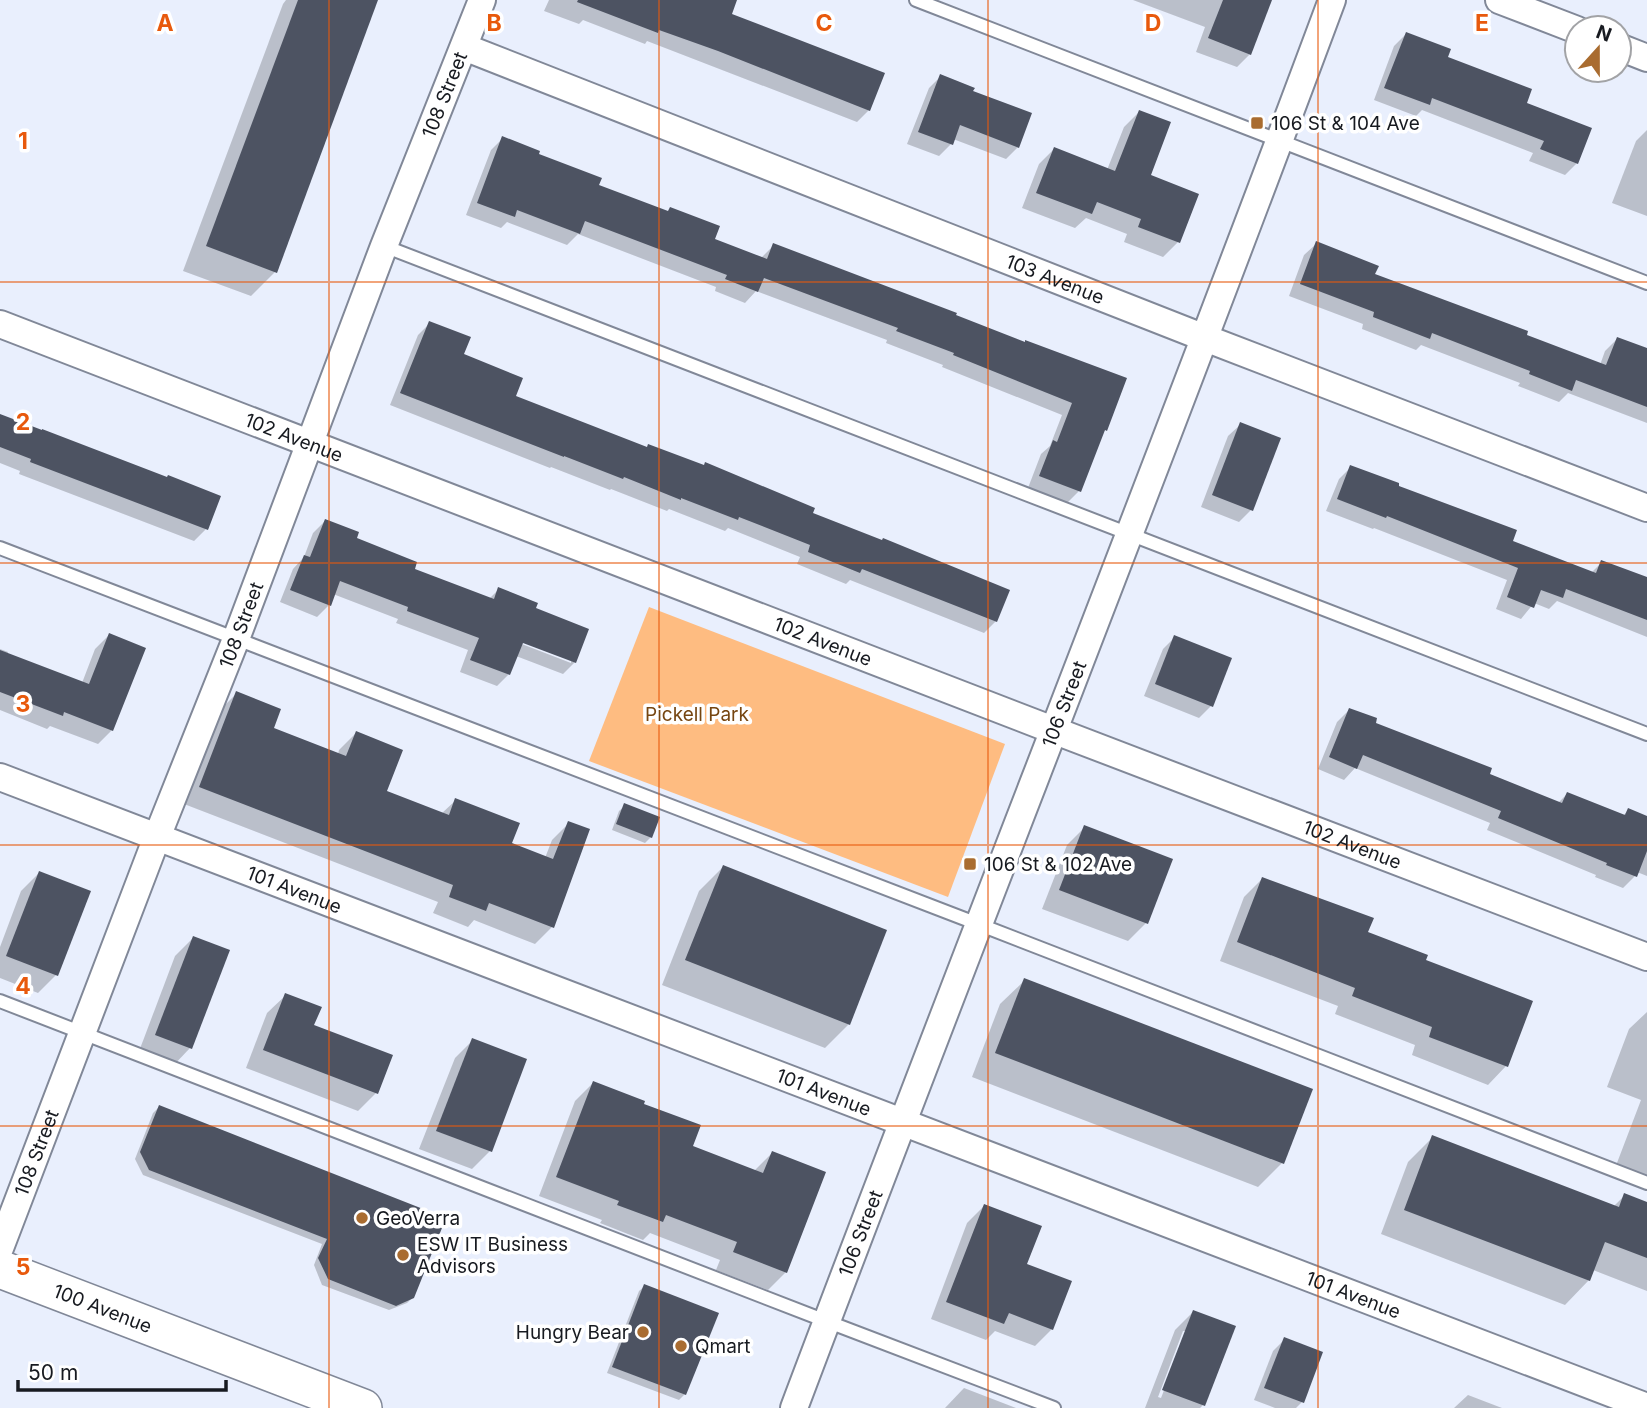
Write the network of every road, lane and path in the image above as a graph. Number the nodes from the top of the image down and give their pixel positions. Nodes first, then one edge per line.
1 (482, 0) edge
2 (916, 0) edge
3 (1332, 0) edge
4 (1499, 0) edge
5 (1563, 25) edge
6 (464, 47) junction
7 (1280, 142) junction
8 (384, 246) junction
9 (1647, 283) edge
10 (0, 324) edge
11 (1205, 338) junction
12 (310, 444) junction
13 (1647, 508) edge
14 (1130, 533) junction
15 (0, 548) edge
16 (236, 639) junction
17 (1053, 730) junction
18 (1647, 734) edge
19 (0, 777) edge
20 (157, 837) junction
21 (978, 924) junction
22 (1647, 957) edge
23 (0, 1001) edge
24 (82, 1033) junction
25 (904, 1122) junction
26 (1647, 1183) edge
27 (0, 1248) edge
28 (0, 1269) edge
29 (826, 1321) junction
30 (1647, 1407) edge
31 (363, 1408) edge
32 (793, 1408) edge
33 (1055, 1408) edge

1 - 6 street, 108 Street
2 - 7 lane
3 - 7 street, 106 Street
4 - 5 street
6 - 8 street, 108 Street
6 - 11 street, 103 Avenue
7 - 9 lane
7 - 11 street, 106 Street
8 - 12 street, 108 Street
8 - 14 lane
10 - 12 street, 102 Avenue
11 - 13 street, 103 Avenue
11 - 14 street, 106 Street
12 - 16 street, 108 Street
12 - 17 street, 102 Avenue
14 - 17 street, 106 Street
14 - 18 lane
15 - 16 lane
16 - 20 street, 108 Street
16 - 21 lane
17 - 21 street, 106 Street
17 - 22 street, 102 Avenue
19 - 20 street, 101 Avenue
20 - 24 street, 108 Street
20 - 25 street, 101 Avenue
21 - 25 street, 106 Street
21 - 26 lane
23 - 24 lane
24 - 27 street, 108 Street
24 - 29 lane
25 - 29 street, 106 Street
25 - 30 street, 101 Avenue
28 - 31 main road, 100 Avenue
29 - 32 street, 106 Street
29 - 33 lane

